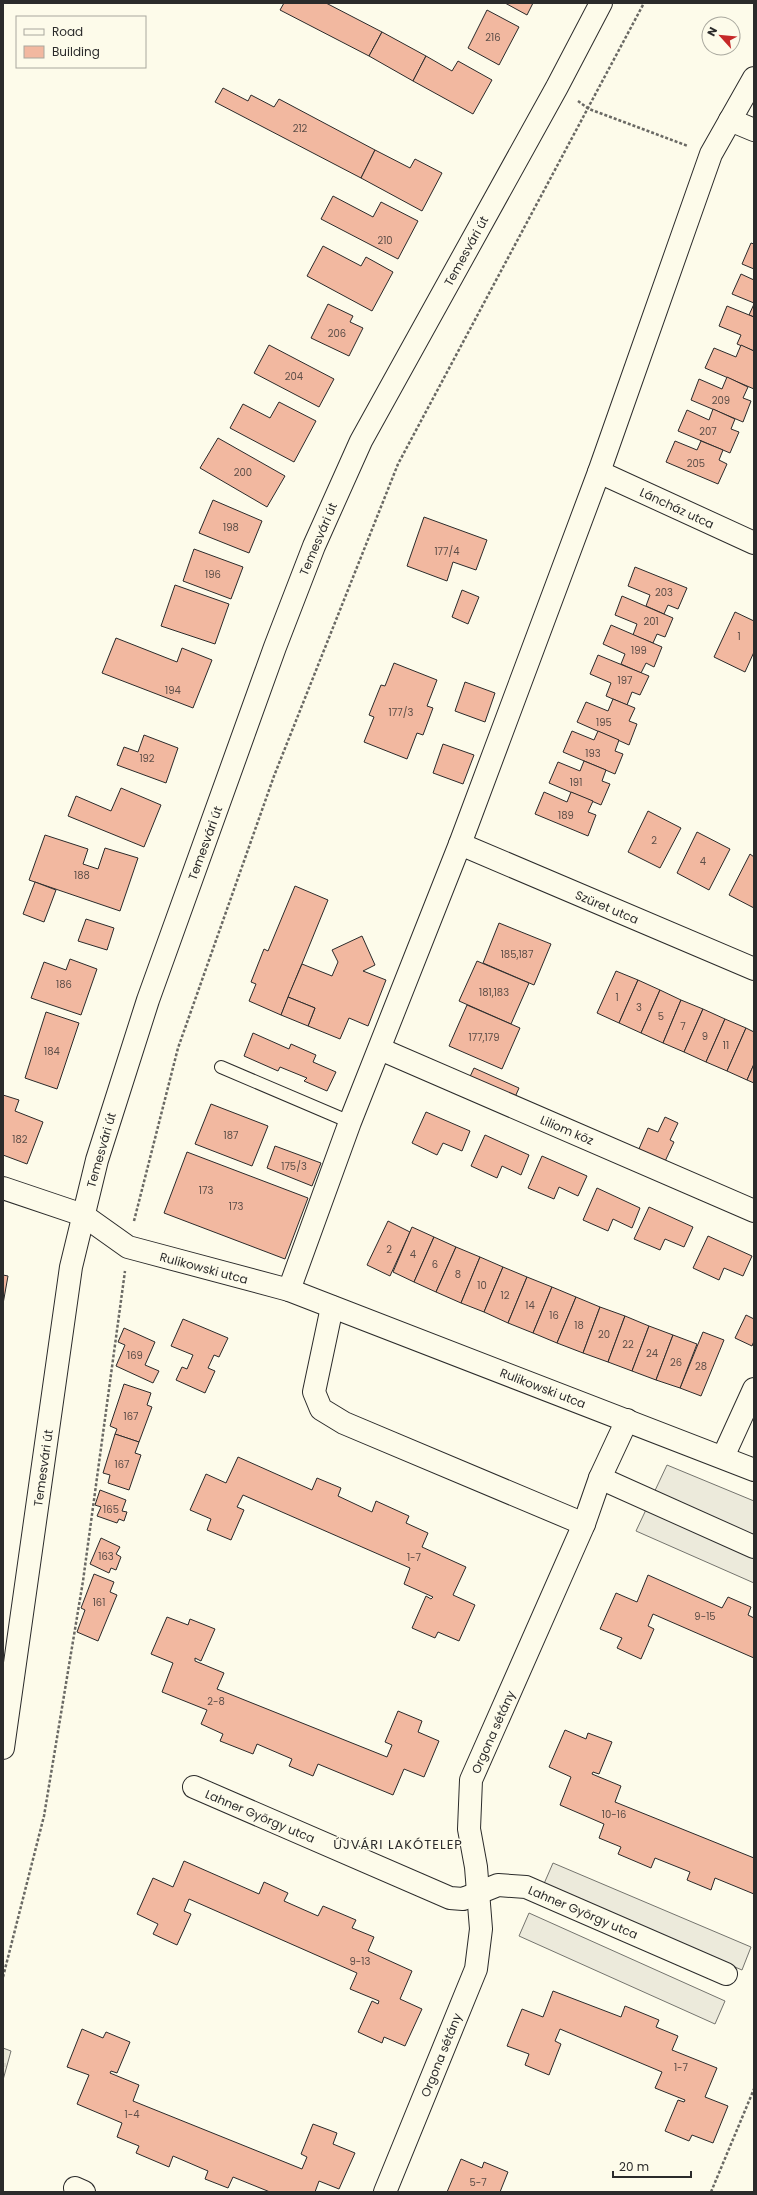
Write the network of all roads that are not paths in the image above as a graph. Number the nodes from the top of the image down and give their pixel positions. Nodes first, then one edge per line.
1 (601, 3) edge
2 (754, 78) edge
3 (730, 120) junction
4 (754, 130) edge
5 (599, 472) junction
6 (754, 543) edge
7 (460, 844) junction
8 (754, 969) edge
9 (380, 1049) junction
10 (221, 1067) dead end
11 (350, 1122) junction
12 (3, 1188) edge
13 (754, 1211) edge
14 (83, 1215) junction
15 (289, 1290) junction
16 (332, 1307) junction
17 (754, 1389) edge
18 (627, 1420) junction
19 (723, 1457) junction
20 (754, 1470) edge
21 (600, 1478) junction
22 (584, 1524) junction
23 (754, 1547) edge
24 (3, 1748) edge
25 (194, 1787) dead end
26 (477, 1892) junction
27 (726, 1974) dead end
28 (386, 2192) edge

1 - 14 street, Temesvári út
2 - 3 street
3 - 4 street
3 - 5 street
5 - 6 street, Láncház utca
5 - 7 street
7 - 8 street, Szüret utca
7 - 9 street
9 - 11 street
9 - 13 street, Liliom köz
10 - 11 lane
11 - 15 street
12 - 14 street, Rulikowski utca
14 - 15 street, Rulikowski utca
14 - 24 street, Temesvári út
15 - 16 street, Rulikowski utca
16 - 18 street, Rulikowski utca
16 - 22 street
17 - 19 street
18 - 19 street, Rulikowski utca
18 - 21 street, Orgona sétány
19 - 20 street, Rulikowski utca
21 - 22 street, Orgona sétány
21 - 23 street
22 - 26 street, Orgona sétány
25 - 26 street, Lahner György utca
26 - 27 street, Lahner György utca
26 - 28 street, Orgona sétány

